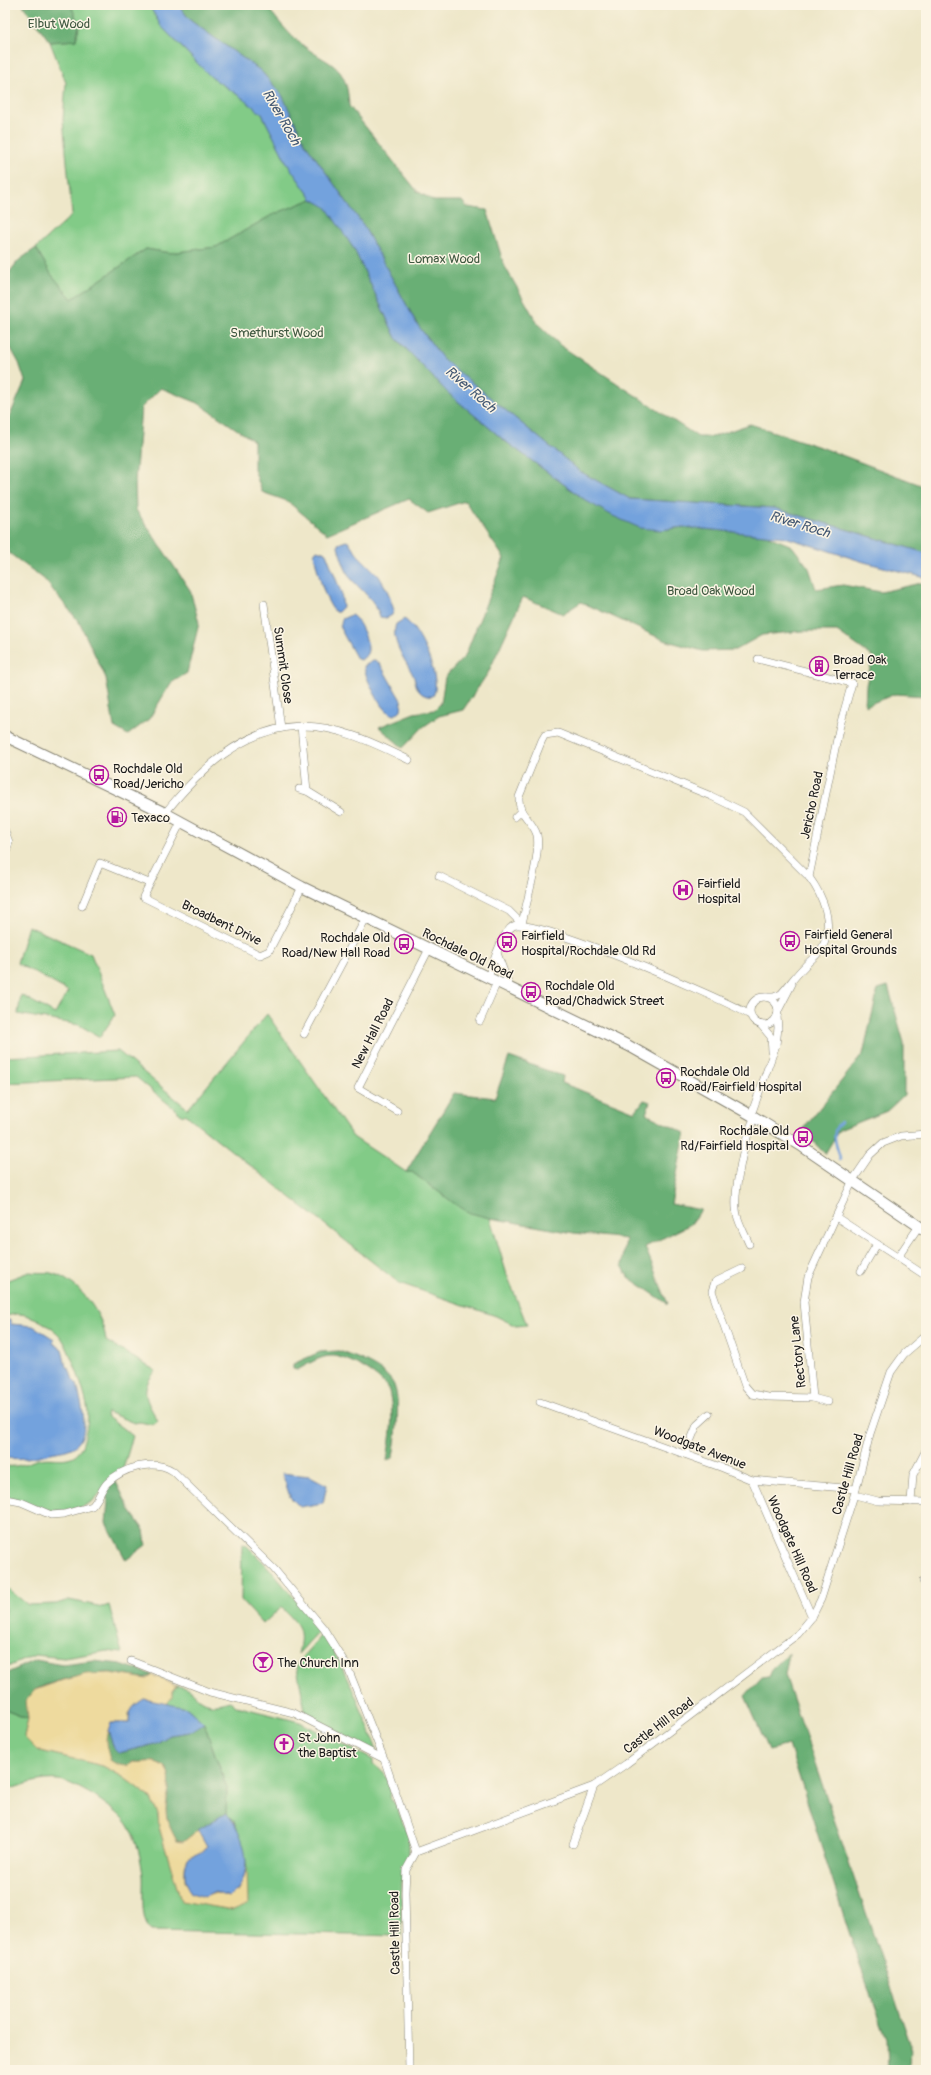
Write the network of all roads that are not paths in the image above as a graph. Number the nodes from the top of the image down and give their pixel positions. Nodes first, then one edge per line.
1 (264, 604) dead end
2 (758, 660) dead end
3 (301, 726) junction
4 (281, 728) junction
5 (5, 736) edge
6 (410, 760) dead end
7 (521, 811) junction
8 (341, 812) dead end
9 (165, 814) junction
10 (515, 817) dead end
11 (181, 822) junction
12 (5, 831) edge
13 (5, 857) edge
14 (439, 876) dead end
15 (809, 876) junction
16 (149, 883) junction
17 (302, 887) junction
18 (82, 906) dead end
19 (366, 918) junction
20 (522, 924) junction
21 (429, 949) junction
22 (497, 952) junction
23 (796, 976) junction
24 (488, 978) junction
25 (497, 982) junction
26 (510, 988) junction
27 (766, 997) junction
28 (777, 1014) junction
29 (750, 1015) junction
30 (480, 1021) dead end
31 (761, 1025) junction
32 (304, 1034) dead end
33 (772, 1051) junction
34 (397, 1111) dead end
35 (753, 1116) junction
36 (926, 1134) edge
37 (854, 1180) junction
38 (836, 1217) junction
39 (922, 1228) edge
40 (749, 1244) dead end
41 (877, 1244) junction
42 (898, 1257) junction
43 (742, 1269) dead end
44 (861, 1271) dead end
45 (926, 1276) edge
46 (926, 1335) edge
47 (814, 1398) junction
48 (540, 1402) dead end
49 (828, 1402) dead end
50 (709, 1414) dead end
51 (926, 1450) edge
52 (685, 1454) junction
53 (752, 1480) junction
54 (855, 1492) junction
55 (5, 1499) edge
56 (911, 1502) junction
57 (926, 1502) edge
58 (812, 1616) junction
59 (132, 1661) dead end
60 (384, 1759) junction
61 (594, 1786) junction
62 (573, 1844) dead end
63 (416, 1852) junction
64 (409, 2070) edge

1 - 4 street, Summit Close
2 - 15 street, Jericho Road
3 - 4 street
3 - 6 street
3 - 8 street
4 - 9 street
5 - 9 main road, Rochdale Old Road
7 - 10 street
7 - 15 street
7 - 20 street
9 - 11 main road, Rochdale Old Road
11 - 16 street
11 - 17 main road, Rochdale Old Road
12 - 13 street
14 - 20 street
15 - 23 street
16 - 17 street, Broadbent Drive
16 - 18 street
17 - 19 main road, Rochdale Old Road
19 - 21 main road, Rochdale Old Road
19 - 32 street
20 - 22 street
20 - 29 street
21 - 24 main road, Rochdale Old Road
21 - 34 street, New Hall Road
22 - 24 street
22 - 26 street
23 - 27 street
23 - 28 street
24 - 25 main road, Rochdale Old Road
25 - 26 main road, Rochdale Old Road
25 - 30 street
26 - 35 main road, Rochdale Old Road
27 - 28 street
27 - 29 street
28 - 31 street
28 - 33 street
29 - 31 street
31 - 33 street
33 - 35 street
35 - 37 main road, Rochdale Old Road
35 - 40 street
36 - 37 street, Rectory Lane
37 - 38 street, Rectory Lane
37 - 39 main road, Rochdale Old Road
38 - 41 street
38 - 47 street, Rectory Lane
39 - 42 street
41 - 42 street
41 - 44 street
42 - 45 street
43 - 47 street, Rectory Lane
46 - 54 street, Castle Hill Road
47 - 49 street
48 - 52 street, Woodgate Avenue
50 - 52 street
51 - 56 street
52 - 53 street, Woodgate Avenue
53 - 54 street, Woodgate Avenue
53 - 58 street, Woodgate Hill Road
54 - 56 street, Woodgate Avenue
54 - 58 street, Castle Hill Road
55 - 60 street
56 - 57 street, Woodgate Avenue
58 - 61 street, Castle Hill Road
59 - 60 street
60 - 63 street
61 - 62 street
61 - 63 street, Castle Hill Road
63 - 64 street, Castle Hill Road

